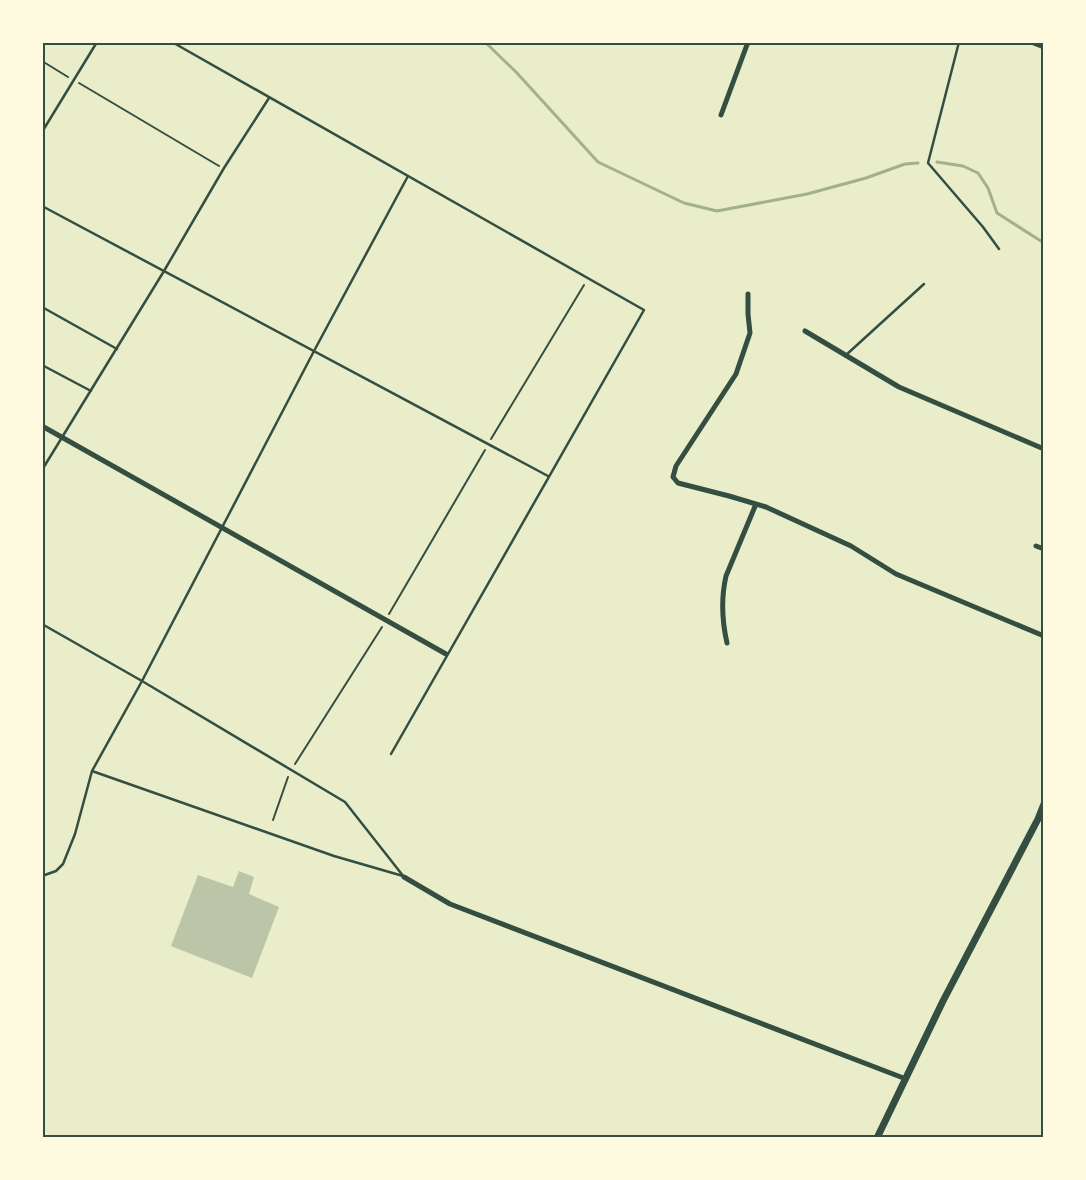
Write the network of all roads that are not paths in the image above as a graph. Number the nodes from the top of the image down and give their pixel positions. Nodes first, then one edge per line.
1 (97, 42) edge
2 (172, 42) edge
3 (748, 42) edge
4 (959, 42) edge
5 (1031, 42) edge
6 (1044, 48) edge
7 (269, 97) junction
8 (721, 115) dead end
9 (42, 132) edge
10 (408, 176) junction
11 (42, 206) edge
12 (999, 249) dead end
13 (164, 271) junction
14 (924, 284) dead end
15 (748, 294) dead end
16 (42, 307) edge
17 (805, 331) dead end
18 (117, 349) junction
19 (314, 351) junction
20 (846, 356) junction
21 (42, 365) edge
22 (90, 391) junction
23 (42, 426) edge
24 (62, 437) junction
25 (1044, 448) edge
26 (42, 470) edge
27 (548, 476) junction
28 (756, 504) junction
29 (221, 527) junction
30 (1036, 546) dead end
31 (1044, 549) edge
32 (42, 624) edge
33 (1044, 636) edge
34 (727, 643) dead end
35 (446, 654) junction
36 (142, 681) junction
37 (391, 754) dead end
38 (92, 771) junction
39 (1044, 804) edge
40 (42, 876) edge
41 (404, 877) junction
42 (906, 1079) junction
43 (877, 1138) edge

1 - 9 lane
2 - 7 lane
3 - 8 street
4 - 12 lane
5 - 6 street
7 - 10 lane
7 - 13 lane
10 - 19 lane
10 - 27 lane
11 - 13 lane
13 - 18 lane
13 - 19 lane
14 - 20 lane
15 - 28 street
16 - 18 lane
17 - 20 street
18 - 22 lane
19 - 27 lane
19 - 29 lane
20 - 25 street
21 - 22 lane
22 - 24 lane
23 - 24 street
24 - 26 lane
24 - 29 street
27 - 35 lane
28 - 33 street
28 - 34 street
29 - 35 street
29 - 36 lane
30 - 31 street
32 - 36 lane
35 - 37 lane
36 - 38 lane
36 - 41 lane
38 - 40 lane
38 - 41 lane
39 - 42 main road
41 - 42 street
42 - 43 main road

